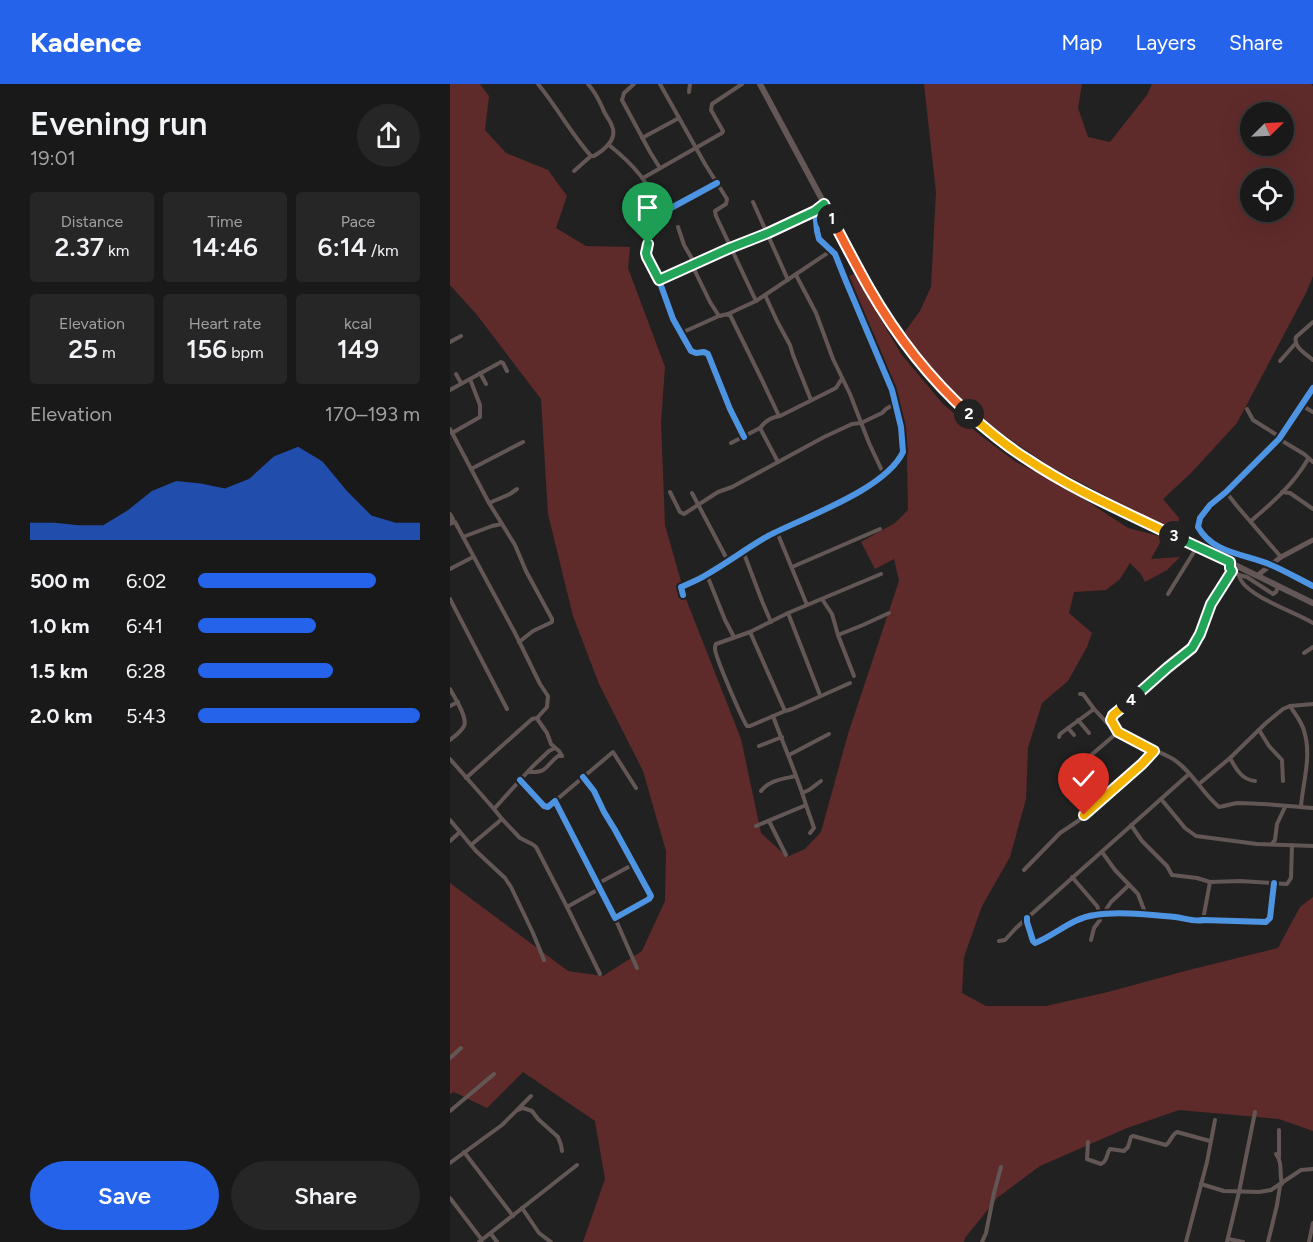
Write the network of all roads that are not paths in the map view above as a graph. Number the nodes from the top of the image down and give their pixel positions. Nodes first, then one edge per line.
1 (538, 84) edge
2 (588, 84) edge
3 (634, 84) edge
4 (660, 84) edge
5 (690, 84) edge
6 (742, 84) edge
7 (760, 84) edge
8 (689, 92) dead end
9 (679, 117) junction
10 (642, 138) junction
11 (609, 145) junction
12 (696, 148) junction
13 (591, 156) junction
14 (660, 168) junction
15 (574, 171) dead end
16 (643, 178) junction
17 (717, 183) junction
18 (753, 202) dead end
19 (824, 204) junction
20 (815, 211) junction
21 (661, 213) junction
22 (678, 228) dead end
23 (768, 233) junction
24 (730, 248) junction
25 (832, 250) junction
26 (694, 265) junction
27 (796, 275) junction
28 (659, 280) junction
29 (788, 280) junction
30 (765, 296) junction
31 (756, 301) junction
32 (727, 314) junction
33 (719, 316) junction
34 (1313, 322) edge
35 (681, 333) junction
36 (461, 336) dead end
37 (450, 342) edge
38 (1295, 344) junction
39 (1313, 360) edge
40 (1280, 361) dead end
41 (507, 371) dead end
42 (480, 373) junction
43 (456, 374) dead end
44 (470, 379) junction
45 (842, 379) junction
46 (461, 383) junction
47 (486, 384) dead end
48 (1313, 388) edge
49 (450, 390) edge
50 (811, 400) junction
51 (896, 403) junction
52 (1301, 405) junction
53 (1247, 409) dead end
54 (1313, 412) edge
55 (779, 416) junction
56 (861, 423) junction
57 (760, 428) junction
58 (451, 431) edge
59 (744, 437) junction
60 (1279, 438) junction
61 (523, 442) dead end
62 (731, 443) dead end
63 (1308, 459) junction
64 (778, 462) junction
65 (1313, 462) edge
66 (471, 469) junction
67 (884, 475) junction
68 (517, 489) dead end
69 (670, 492) dead end
70 (1226, 492) junction
71 (1281, 492) junction
72 (692, 493) dead end
73 (489, 503) junction
74 (699, 505) junction
75 (1313, 509) edge
76 (450, 514) edge
77 (1251, 521) junction
78 (450, 523) edge
79 (502, 524) junction
80 (880, 529) dead end
81 (777, 532) junction
82 (463, 537) junction
83 (1313, 540) edge
84 (1197, 547) junction
85 (743, 551) junction
86 (473, 557) junction
87 (1281, 557) junction
88 (728, 561) junction
89 (1230, 562) junction
90 (1270, 564) junction
91 (792, 567) junction
92 (450, 569) edge
93 (1232, 571) junction
94 (880, 574) dead end
95 (707, 575) junction
96 (1239, 575) junction
97 (1258, 575) junction
98 (1279, 586) junction
99 (1313, 586) edge
100 (1266, 590) junction
101 (1168, 594) dead end
102 (683, 595) dead end
103 (1262, 598) junction
104 (450, 599) edge
105 (822, 599) junction
106 (1313, 603) edge
107 (807, 605) junction
108 (788, 613) junction
109 (889, 613) dead end
110 (771, 622) junction
111 (1313, 623) edge
112 (750, 632) junction
113 (838, 635) junction
114 (734, 637) junction
115 (519, 642) junction
116 (1313, 647) edge
117 (1304, 653) dead end
118 (854, 676) dead end
119 (850, 683) dead end
120 (450, 689) edge
121 (1080, 694) dead end
122 (820, 695) junction
123 (458, 702) junction
124 (1313, 704) edge
125 (450, 706) edge
126 (1290, 706) junction
127 (507, 709) dead end
128 (1094, 709) junction
129 (785, 711) junction
130 (773, 716) junction
131 (537, 718) junction
132 (1078, 720) junction
133 (1109, 721) junction
134 (1068, 729) junction
135 (1259, 730) junction
136 (1118, 732) junction
137 (1089, 733) dead end
138 (829, 734) dead end
139 (1074, 735) dead end
140 (782, 737) junction
141 (1059, 737) dead end
142 (1252, 737) junction
143 (1263, 738) junction
144 (450, 740) edge
145 (759, 746) dead end
146 (554, 747) junction
147 (1154, 751) junction
148 (789, 755) junction
149 (450, 759) edge
150 (1230, 759) junction
151 (528, 772) junction
152 (1189, 774) junction
153 (795, 776) junction
154 (466, 777) junction
155 (583, 777) junction
156 (520, 780) junction
157 (821, 781) dead end
158 (1255, 781) dead end
159 (1282, 781) dead end
160 (1199, 784) junction
161 (1063, 786) dead end
162 (636, 788) dead end
163 (761, 791) dead end
164 (802, 793) junction
165 (1161, 799) junction
166 (555, 801) junction
167 (806, 805) junction
168 (1301, 806) junction
169 (1283, 808) junction
170 (1313, 808) edge
171 (494, 809) junction
172 (502, 819) junction
173 (450, 820) edge
174 (769, 821) junction
175 (1131, 825) junction
176 (756, 826) dead end
177 (460, 832) junction
178 (810, 833) dead end
179 (450, 841) edge
180 (1272, 844) junction
181 (471, 845) junction
182 (1292, 845) junction
183 (1313, 846) edge
184 (1102, 852) junction
185 (786, 855) dead end
186 (634, 864) junction
187 (1024, 870) dead end
188 (1072, 877) junction
189 (1210, 882) junction
190 (1274, 883) junction
191 (1129, 885) junction
192 (598, 886) junction
193 (567, 907) junction
194 (1101, 914) junction
195 (1146, 915) junction
196 (615, 918) junction
197 (1027, 918) junction
198 (1203, 920) junction
199 (1091, 940) dead end
200 (999, 941) dead end
201 (544, 960) dead end
202 (637, 968) dead end
203 (600, 974) dead end
204 (461, 1048) dead end
205 (450, 1058) edge
206 (494, 1074) dead end
207 (531, 1096) dead end
208 (518, 1110) junction
209 (450, 1111) edge
210 (1255, 1112) dead end
211 (1215, 1120) dead end
212 (1279, 1130) dead end
213 (1210, 1141) junction
214 (1088, 1142) dead end
215 (562, 1151) dead end
216 (464, 1152) junction
217 (450, 1163) edge
218 (577, 1165) dead end
219 (1001, 1167) dead end
220 (1313, 1169) edge
221 (1201, 1184) junction
222 (1281, 1184) junction
223 (1239, 1192) junction
224 (450, 1198) edge
225 (522, 1208) junction
226 (513, 1216) junction
227 (1313, 1223) edge
228 (490, 1234) junction
229 (480, 1241) edge
230 (1228, 1241) edge
231 (497, 1242) edge
232 (551, 1242) edge
233 (982, 1242) edge
234 (1186, 1242) edge
235 (1243, 1242) edge
236 (1268, 1242) edge
237 (1309, 1242) edge

1 - 13 street
2 - 11 street
3 - 10 street
4 - 9 street
5 - 8 street
6 - 12 street
7 - 19 main road
9 - 10 street
9 - 12 street
10 - 14 street
11 - 13 street
11 - 16 street
12 - 14 street
12 - 17 street
13 - 15 street
14 - 16 street
16 - 21 street
17 - 21 street
17 - 24 street
18 - 23 street
19 - 20 street
19 - 84 main road
20 - 23 street
20 - 25 street
21 - 28 street
22 - 26 street
23 - 24 street
23 - 29 street
24 - 26 street
24 - 31 street
25 - 27 street
25 - 51 street
26 - 28 street
26 - 33 street
27 - 29 street
27 - 45 street
28 - 35 street
29 - 30 street
30 - 31 street
30 - 50 street
31 - 32 street
32 - 33 street
32 - 55 street
33 - 35 street
34 - 38 street
35 - 59 street
36 - 37 street
38 - 39 street
38 - 40 street
41 - 42 street
42 - 44 street
42 - 47 street
43 - 46 street
44 - 46 street
44 - 58 street
45 - 50 street
45 - 56 street
46 - 49 street
48 - 52 street
50 - 55 street
51 - 56 street
51 - 67 street
52 - 54 street
52 - 60 street
53 - 60 street
55 - 57 street
56 - 64 street
56 - 67 street
57 - 59 street
57 - 64 street
58 - 66 street
59 - 62 street
60 - 63 street
60 - 70 street
61 - 66 street
63 - 65 street
63 - 71 street
64 - 74 street
66 - 73 street
67 - 81 street
68 - 73 street
69 - 74 street
70 - 77 street
70 - 90 street
71 - 75 street
71 - 77 street
72 - 74 street
73 - 79 street
74 - 88 street
76 - 78 street
77 - 87 street
78 - 82 street
79 - 82 street
79 - 115 street
80 - 91 street
81 - 85 street
81 - 91 street
82 - 86 street
83 - 87 street
84 - 89 main road
84 - 101 street
85 - 88 street
85 - 110 street
86 - 92 street
86 - 115 street
87 - 90 street
88 - 95 street
89 - 93 street
89 - 97 main road
90 - 97 street
90 - 99 street
91 - 107 street
93 - 96 street
93 - 133 street
94 - 105 street
95 - 102 street
95 - 114 street
96 - 100 street
96 - 103 street
97 - 98 main road
98 - 100 street
98 - 106 main road
100 - 103 street
103 - 111 street
104 - 127 street
105 - 107 street
105 - 113 street
107 - 108 street
108 - 110 street
108 - 122 street
109 - 113 street
110 - 112 street
112 - 114 street
112 - 129 street
113 - 118 street
114 - 130 street
115 - 131 street
116 - 117 street
119 - 122 street
120 - 123 street
121 - 128 street
122 - 129 street
123 - 125 street
123 - 144 street
124 - 126 street
126 - 135 street
126 - 168 street
128 - 132 street
128 - 133 street
129 - 130 street
130 - 140 street
131 - 146 street
131 - 154 street
132 - 134 street
132 - 137 street
133 - 136 street
134 - 139 street
134 - 141 street
135 - 142 street
135 - 143 street
136 - 147 street
136 - 161 street
138 - 148 street
140 - 145 street
140 - 148 street
142 - 143 street
142 - 150 street
143 - 159 street
146 - 151 street
146 - 151 street
147 - 152 street
147 - 187 street
148 - 153 street
149 - 154 street
150 - 158 street
150 - 160 street
151 - 156 street
152 - 160 street
152 - 165 street
153 - 163 street
153 - 164 street
154 - 171 street
155 - 162 street
155 - 166 street
155 - 186 street
156 - 166 street
156 - 171 street
157 - 164 street
160 - 169 street
164 - 167 street
165 - 175 street
165 - 180 street
166 - 192 street
167 - 174 street
167 - 178 street
168 - 169 street
168 - 170 street
169 - 180 street
171 - 172 street
172 - 181 street
172 - 193 street
173 - 177 street
174 - 176 street
174 - 185 street
175 - 184 street
175 - 189 street
177 - 179 street
177 - 181 street
180 - 182 street
181 - 201 street
182 - 183 street
182 - 190 street
184 - 188 street
184 - 191 street
186 - 192 street
186 - 196 street
188 - 194 street
188 - 197 street
189 - 190 street
189 - 198 street
190 - 198 street
191 - 194 street
191 - 195 street
192 - 193 street
192 - 196 street
193 - 203 street
194 - 195 street
194 - 197 street
194 - 199 street
195 - 198 street
196 - 202 street
197 - 200 street
204 - 205 street
206 - 209 street
207 - 208 street
208 - 215 street
208 - 216 street
210 - 223 street
211 - 213 street
212 - 222 street
213 - 214 street
213 - 221 street
216 - 217 street
216 - 226 street
218 - 225 street
219 - 233 street
220 - 222 street
221 - 223 street
221 - 234 street
222 - 223 street
222 - 236 street
223 - 230 street
224 - 229 street
225 - 226 street
225 - 232 street
226 - 228 street
227 - 237 street
228 - 229 street
228 - 231 street
230 - 235 street

